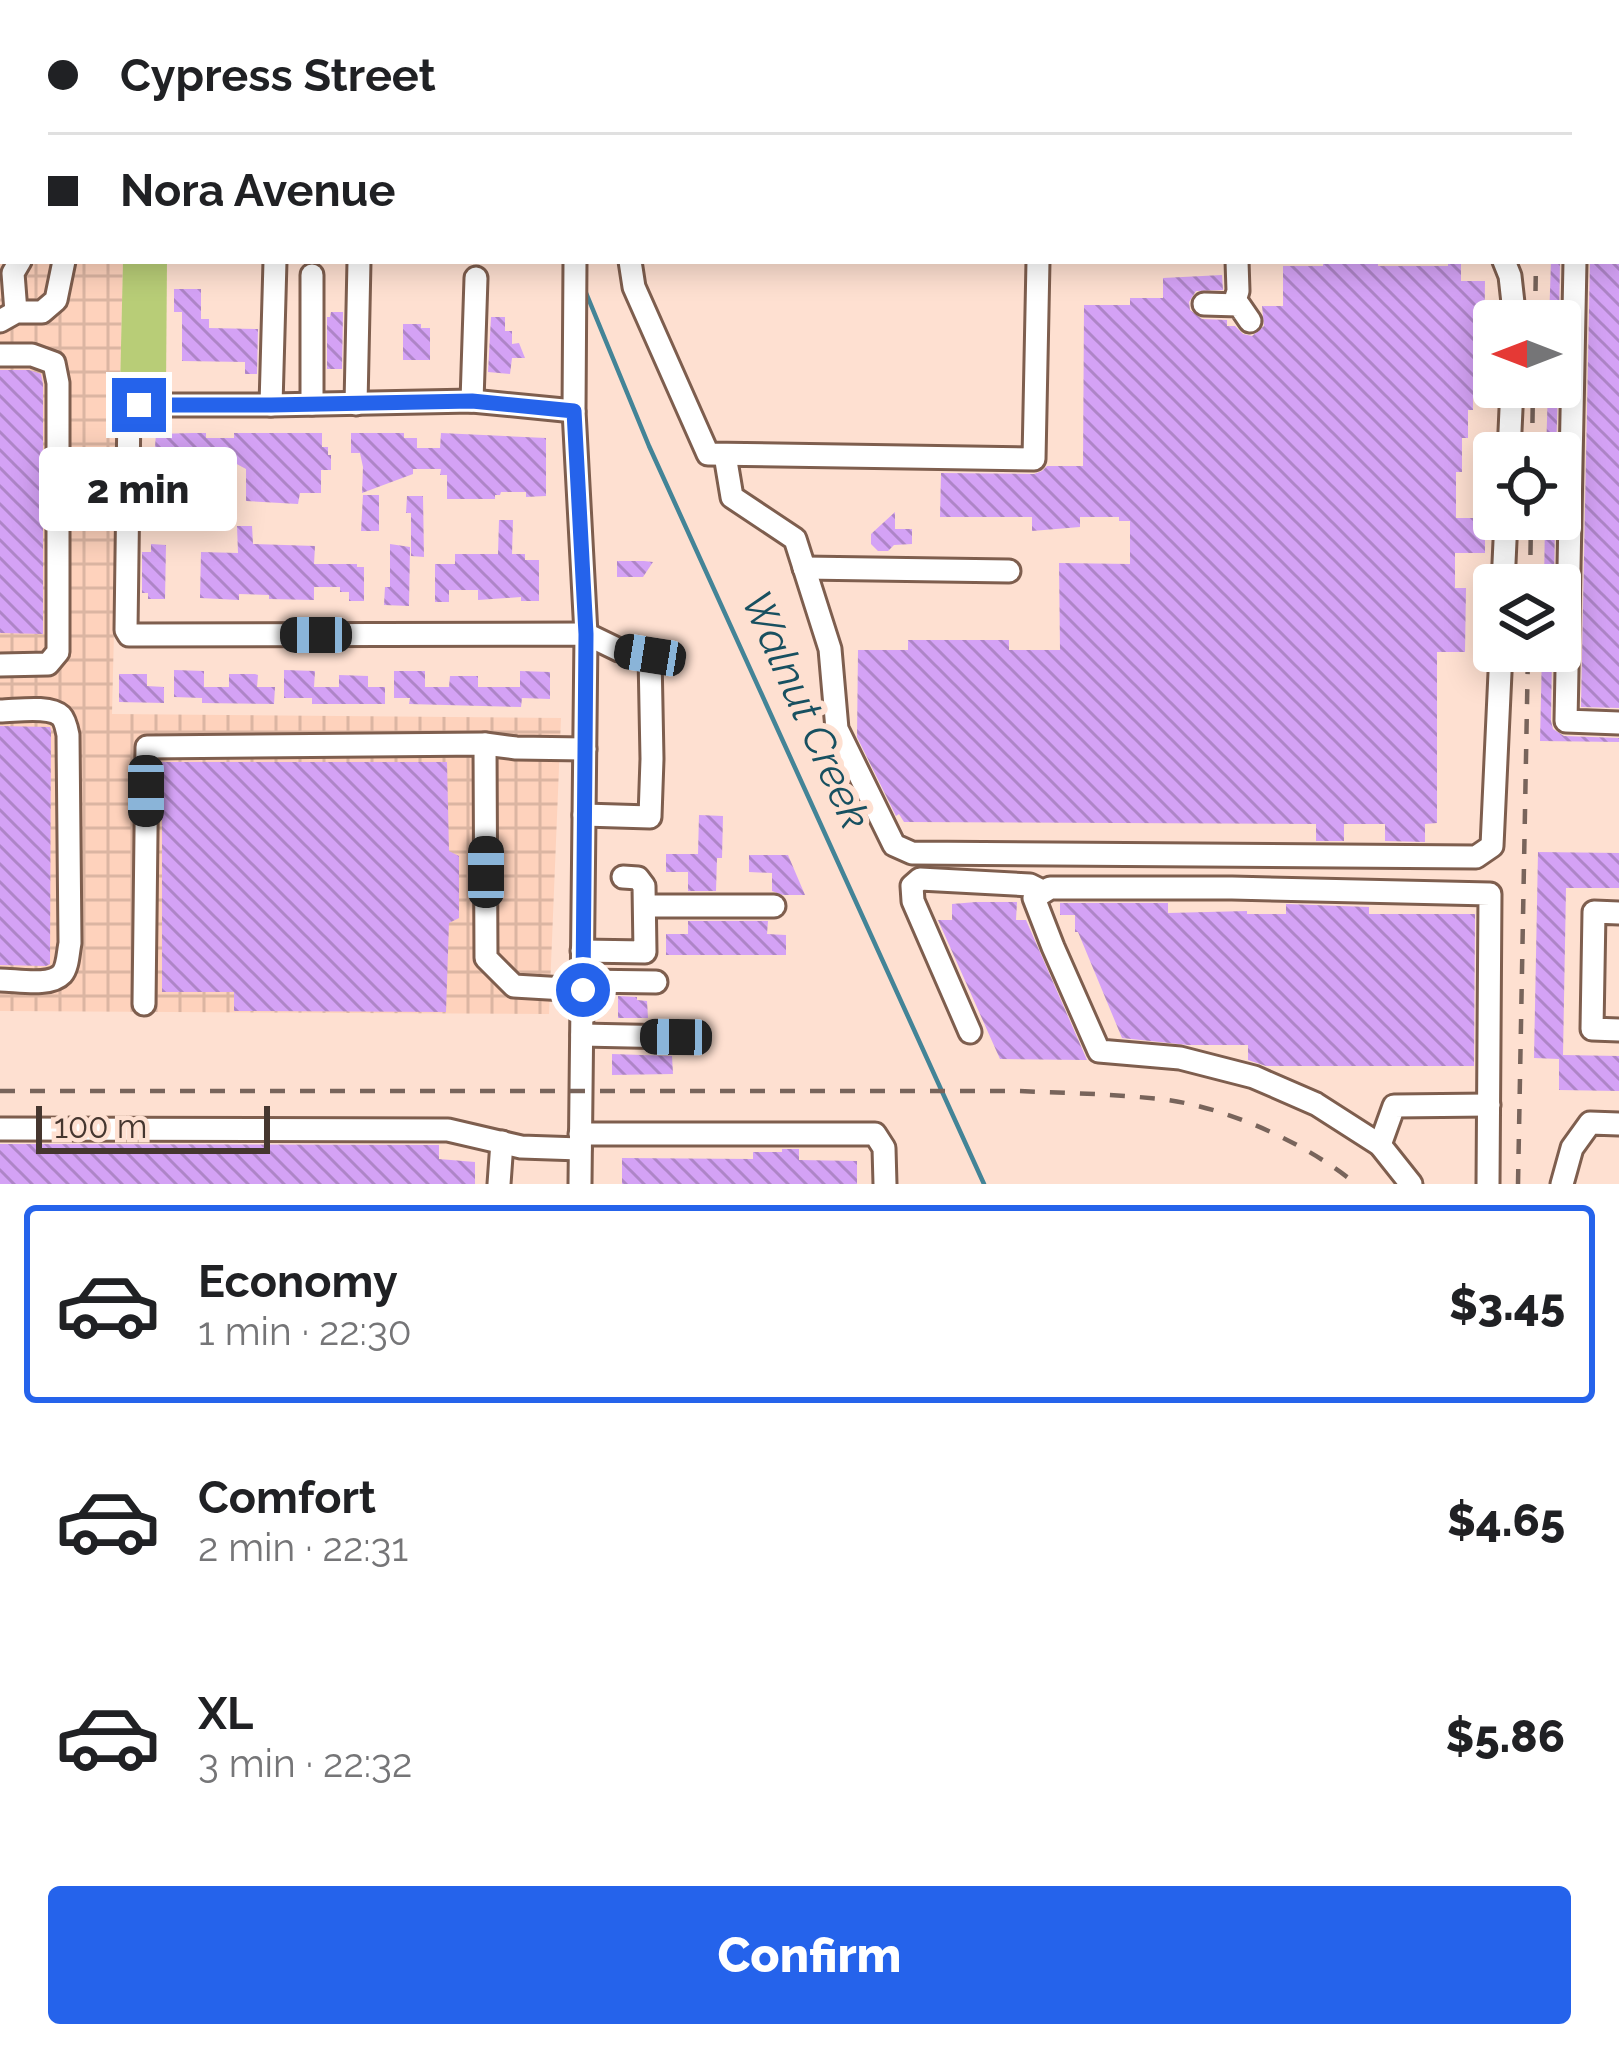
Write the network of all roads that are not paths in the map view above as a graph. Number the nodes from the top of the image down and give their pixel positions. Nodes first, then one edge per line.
1 (18, 264) edge
2 (63, 264) edge
3 (274, 264) edge
4 (358, 264) edge
5 (574, 264) edge
6 (630, 264) edge
7 (1039, 264) edge
8 (1237, 264) edge
9 (1575, 264) edge
10 (1507, 268) edge
11 (312, 275) dead end
12 (476, 278) dead end
13 (1512, 300) edge
14 (1204, 304) dead end
15 (8, 316) edge
16 (0, 356) edge
17 (472, 401) junction
18 (312, 404) junction
19 (356, 404) junction
20 (271, 405) junction
21 (574, 411) junction
22 (725, 454) junction
23 (804, 568) junction
24 (1009, 571) dead end
25 (586, 634) junction
26 (0, 665) edge
27 (1500, 672) edge
28 (0, 711) edge
29 (1619, 723) edge
30 (485, 745) junction
31 (584, 748) junction
32 (584, 815) junction
33 (623, 877) dead end
34 (1042, 891) junction
35 (645, 906) junction
36 (774, 906) dead end
37 (1619, 913) edge
38 (583, 951) junction
39 (0, 980) edge
40 (656, 982) dead end
41 (583, 985) junction
42 (144, 1004) dead end
43 (1619, 1030) edge
44 (970, 1032) dead end
45 (582, 1035) junction
46 (676, 1037) dead end
47 (1489, 1106) junction
48 (1619, 1124) edge
49 (0, 1129) edge
50 (502, 1142) junction
51 (580, 1142) junction
52 (1380, 1145) junction
53 (499, 1184) edge
54 (580, 1184) edge
55 (885, 1184) edge
56 (1411, 1184) edge
57 (1488, 1184) edge
58 (1562, 1184) edge

1 - 15 street
2 - 15 street
3 - 20 street
4 - 19 street
5 - 21 street
6 - 22 street
7 - 22 street
8 - 14 street
9 - 29 street
10 - 13 street
11 - 18 street
12 - 17 street
16 - 26 street
17 - 19 street
17 - 21 street
18 - 19 street
18 - 20 street
20 - 25 street
21 - 25 street
22 - 23 street
23 - 24 street
23 - 27 street
25 - 31 street
25 - 32 street
28 - 39 street
30 - 31 street
30 - 41 street
30 - 42 street
31 - 32 street
32 - 38 street
33 - 35 street
34 - 44 street
34 - 47 street
34 - 52 street
35 - 36 street
35 - 38 street
37 - 43 street
38 - 41 street
40 - 41 street
41 - 45 street
45 - 46 street
45 - 51 street
47 - 52 street
47 - 57 street
48 - 58 street
49 - 50 street
50 - 51 street
50 - 53 street
51 - 54 street
51 - 55 street
52 - 56 street

